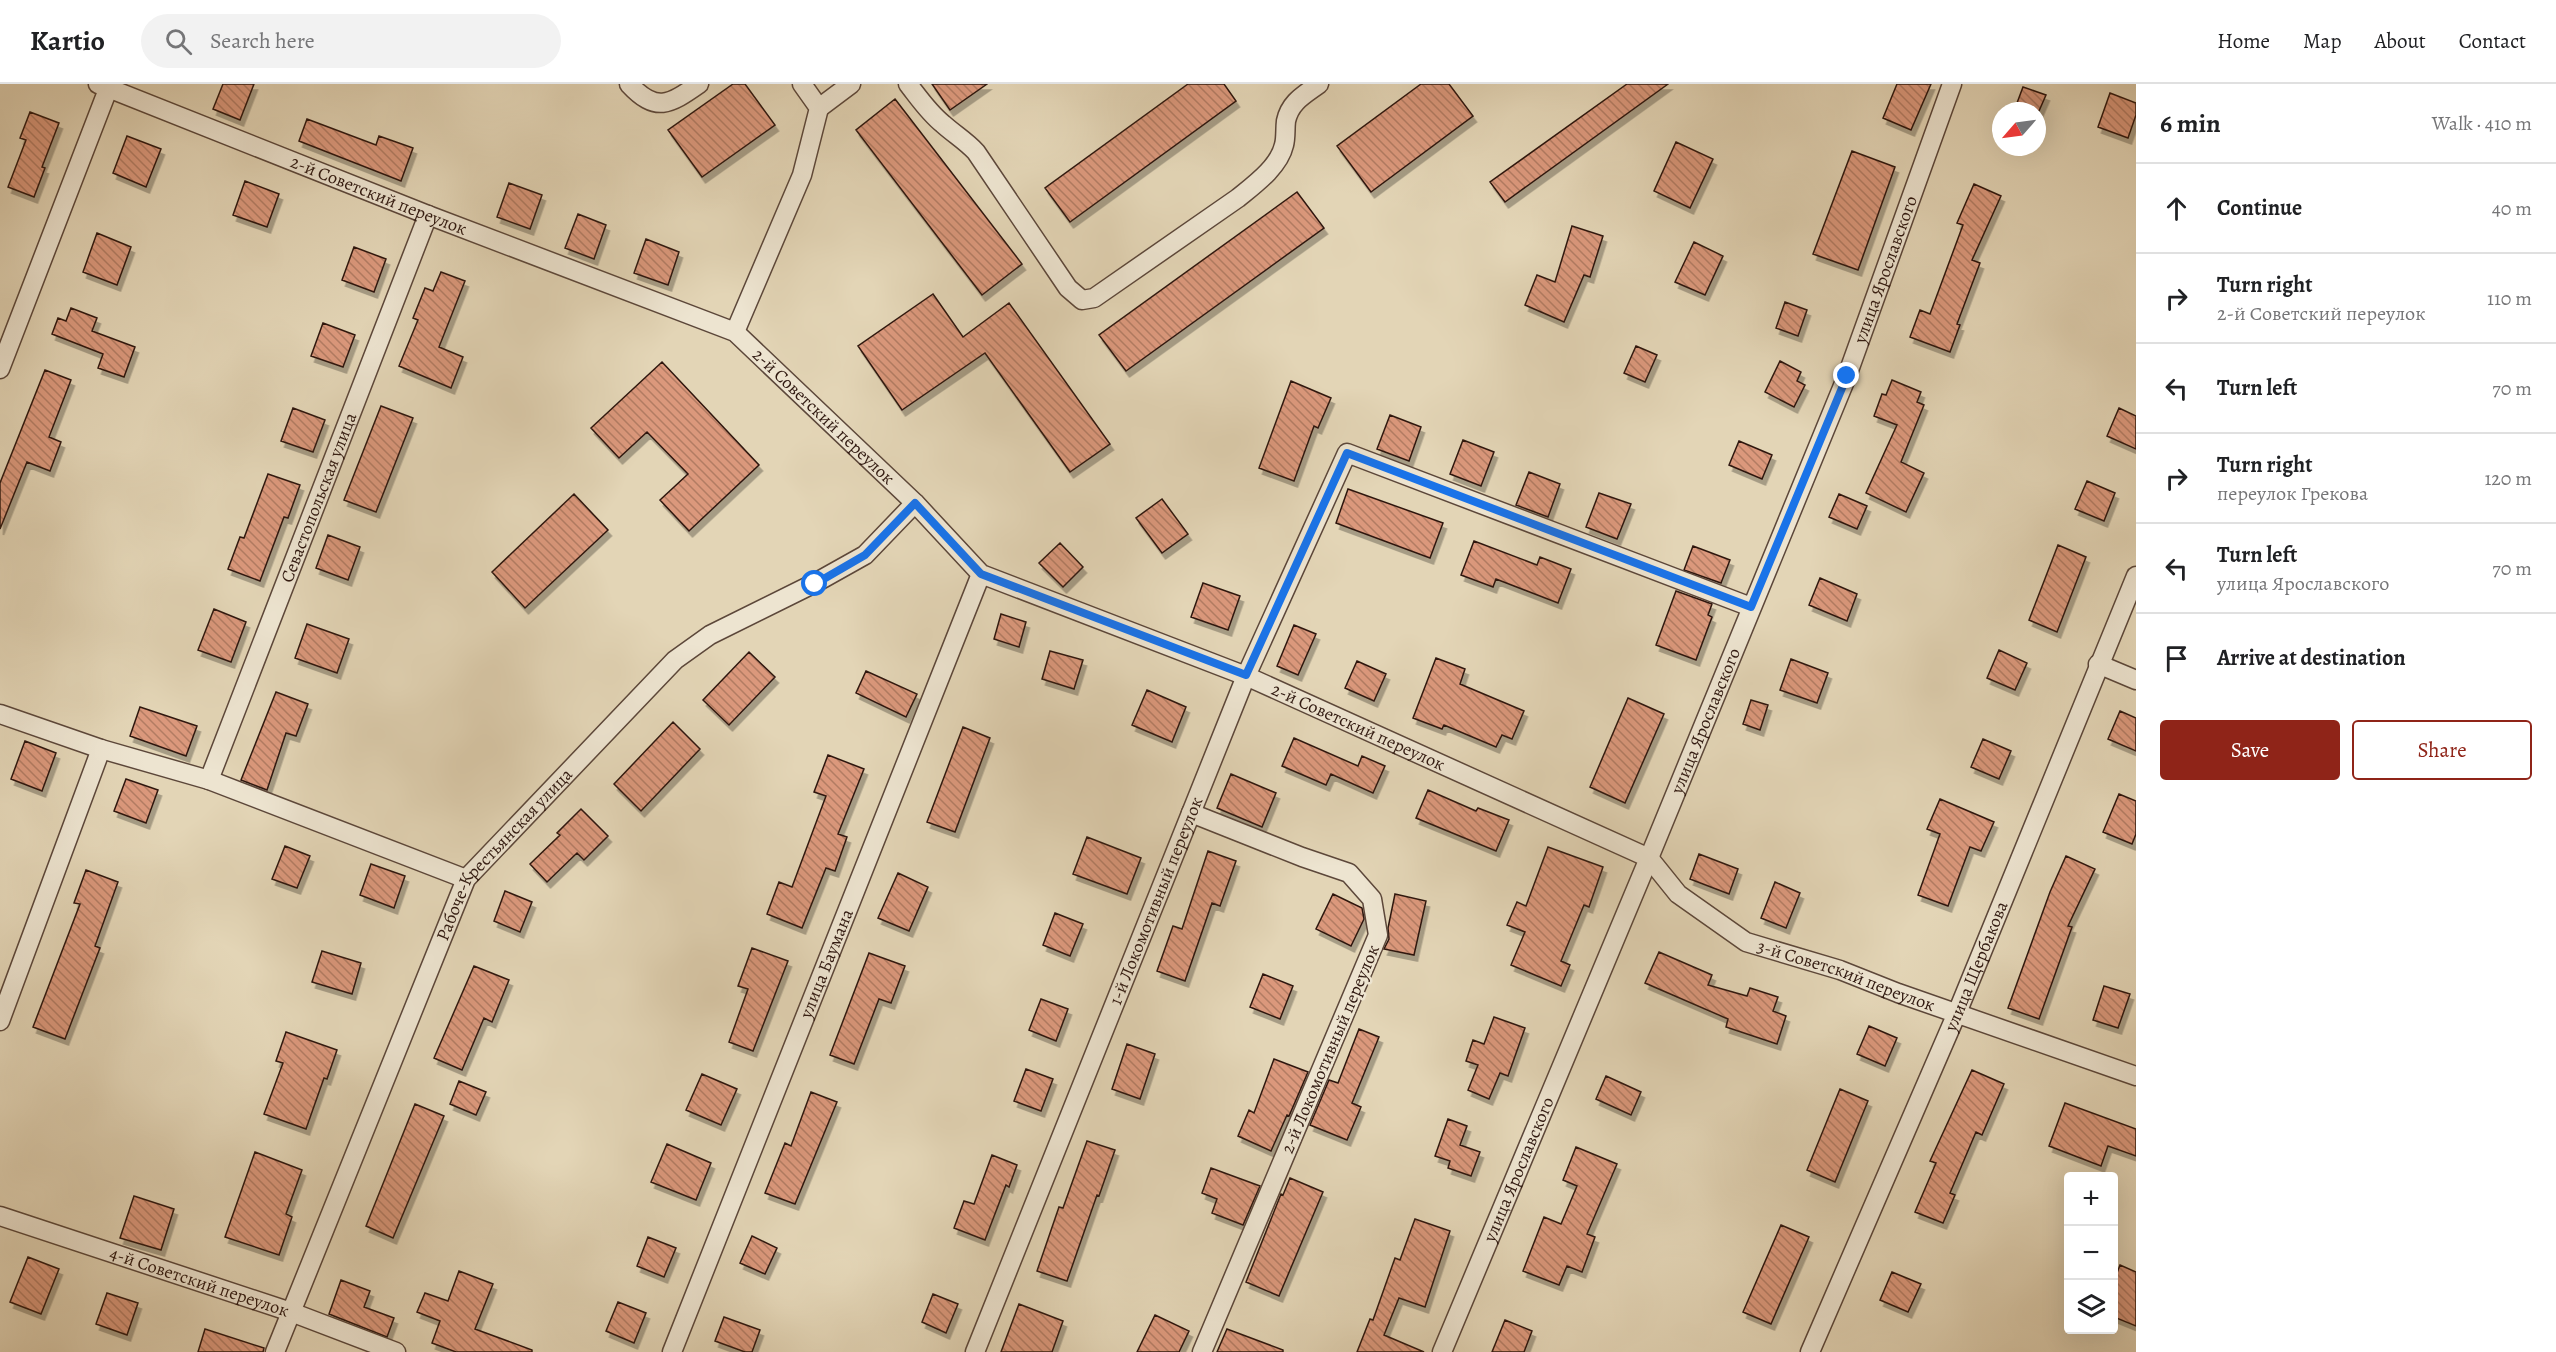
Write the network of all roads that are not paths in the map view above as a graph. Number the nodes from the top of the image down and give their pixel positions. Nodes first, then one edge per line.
1 (629, 84) edge
2 (699, 84) edge
3 (802, 84) edge
4 (851, 84) edge
5 (908, 84) edge
6 (1319, 84) edge
7 (1952, 84) edge
8 (106, 85) edge
9 (819, 108) junction
10 (428, 215) junction
11 (735, 332) junction
12 (0, 369) edge
13 (915, 503) junction
14 (981, 574) junction
15 (2136, 576) edge
16 (1751, 607) junction
17 (2098, 664) junction
18 (1246, 675) junction
19 (2136, 680) edge
20 (0, 714) edge
21 (101, 749) junction
22 (209, 780) junction
23 (1191, 813) junction
24 (1649, 858) junction
25 (466, 879) junction
26 (1957, 1012) junction
27 (0, 1021) edge
28 (2136, 1076) edge
29 (0, 1216) edge
30 (291, 1312) junction
31 (275, 1352) edge
32 (396, 1352) edge
33 (672, 1352) edge
34 (975, 1352) edge
35 (1202, 1352) edge
36 (1442, 1352) edge
37 (1810, 1352) edge

1 - 2 street
3 - 9 street
4 - 9 street
5 - 6 street
7 - 16 street, улица Ярославского
8 - 10 street, 2-й Советский переулок
8 - 12 street
9 - 11 street
10 - 11 street, 2-й Советский переулок
10 - 22 street, Севастопольская улица
11 - 13 street, 2-й Советский переулок
13 - 14 street, 2-й Советский переулок
13 - 25 street, Рабоче-Крестьянская улица
14 - 18 street, 2-й Советский переулок
14 - 33 street, улица Баумана
15 - 17 street, улица Щербакова
16 - 18 street, 1-й Локомотивный переулок
16 - 24 street, улица Ярославского
17 - 19 street
17 - 26 street, улица Щербакова
18 - 23 street, 1-й Локомотивный переулок
18 - 24 street, 2-й Советский переулок
20 - 21 street
21 - 22 street
21 - 27 street
22 - 25 street
23 - 34 street, 1-й Локомотивный переулок
23 - 35 street, 2-й Локомотивный переулок
24 - 26 street, 3-й Советский переулок
24 - 36 street, улица Ярославского
25 - 30 street, Рабоче-Крестьянская улица
26 - 28 street, 3-й Советский переулок
26 - 37 street, улица Щербакова
29 - 30 street, 4-й Советский переулок
30 - 31 street, Рабоче-Крестьянская улица
30 - 32 street, 4-й Советский переулок

